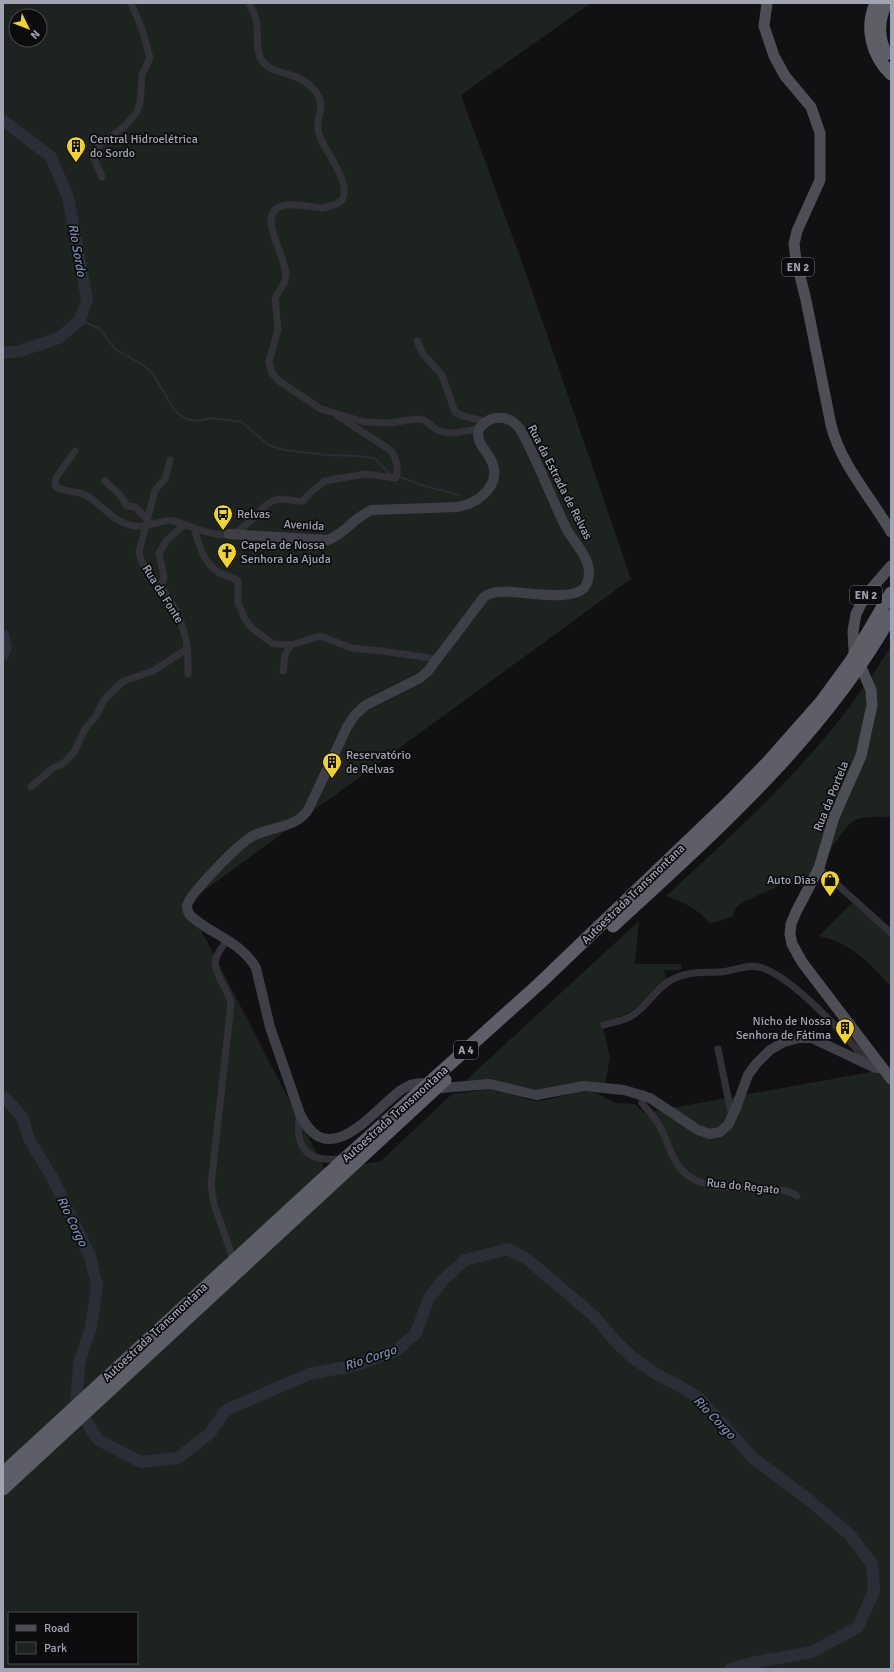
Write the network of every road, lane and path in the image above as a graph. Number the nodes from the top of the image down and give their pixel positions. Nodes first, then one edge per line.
1 (131, 3) edge
2 (249, 3) edge
3 (767, 3) edge
4 (876, 3) edge
5 (886, 3) edge
6 (891, 62) edge
7 (891, 74) edge
8 (102, 177) dead end
9 (417, 341) dead end
10 (329, 412) junction
11 (482, 426) junction
12 (75, 451) dead end
13 (170, 460) dead end
14 (106, 481) dead end
15 (147, 519) junction
16 (184, 525) junction
17 (145, 527) junction
18 (194, 528) junction
19 (891, 532) edge
20 (229, 534) junction
21 (891, 566) edge
22 (161, 588) junction
23 (891, 593) edge
24 (891, 616) edge
25 (291, 645) junction
26 (187, 649) junction
27 (437, 659) junction
28 (283, 671) dead end
29 (188, 674) dead end
30 (31, 787) dead end
31 (819, 868) junction
32 (891, 933) edge
33 (227, 940) junction
34 (604, 1025) dead end
35 (718, 1049) dead end
36 (877, 1066) junction
37 (891, 1079) edge
38 (643, 1094) junction
39 (300, 1114) junction
40 (732, 1117) junction
41 (338, 1159) dead end
42 (797, 1196) dead end
43 (231, 1253) dead end
44 (3, 1473) edge
45 (3, 1489) edge

1 - 8 street
2 - 10 street
3 - 19 main road, EN 2
4 - 7 highway
5 - 6 highway
9 - 11 street
10 - 11 street
10 - 20 street
11 - 20 street, Avenida
11 - 27 street, Rua da Estrada de Relvas
12 - 17 street
13 - 15 street, Rua da Fonte
14 - 15 street
15 - 17 street, Rua da Fonte
16 - 17 street, Avenida
16 - 18 street, Avenida
16 - 22 street
17 - 22 street, Rua da Fonte
18 - 20 street, Avenida
18 - 25 street
21 - 31 main road, Rua da Portela / EN 2
22 - 26 street, Rua da Fonte
23 - 44 highway, Autoestrada Transmontana / A 4
24 - 45 highway, Autoestrada Transmontana / A 4
25 - 27 street
25 - 28 street
26 - 29 street, Rua da Fonte
26 - 30 street
27 - 33 street, Rua da Estrada de Relvas
31 - 32 street
31 - 36 main road, Rua da Portela / EN 2
33 - 39 street, Rua da Estrada de Relvas
33 - 43 street
34 - 36 street
35 - 40 street
36 - 37 main road, Rua da Portela / EN 2
36 - 40 street, Rua da Estrada de Relvas
38 - 39 street, Rua da Estrada de Relvas
38 - 40 street, Rua da Estrada de Relvas
38 - 42 street, Rua do Regato
39 - 41 street

